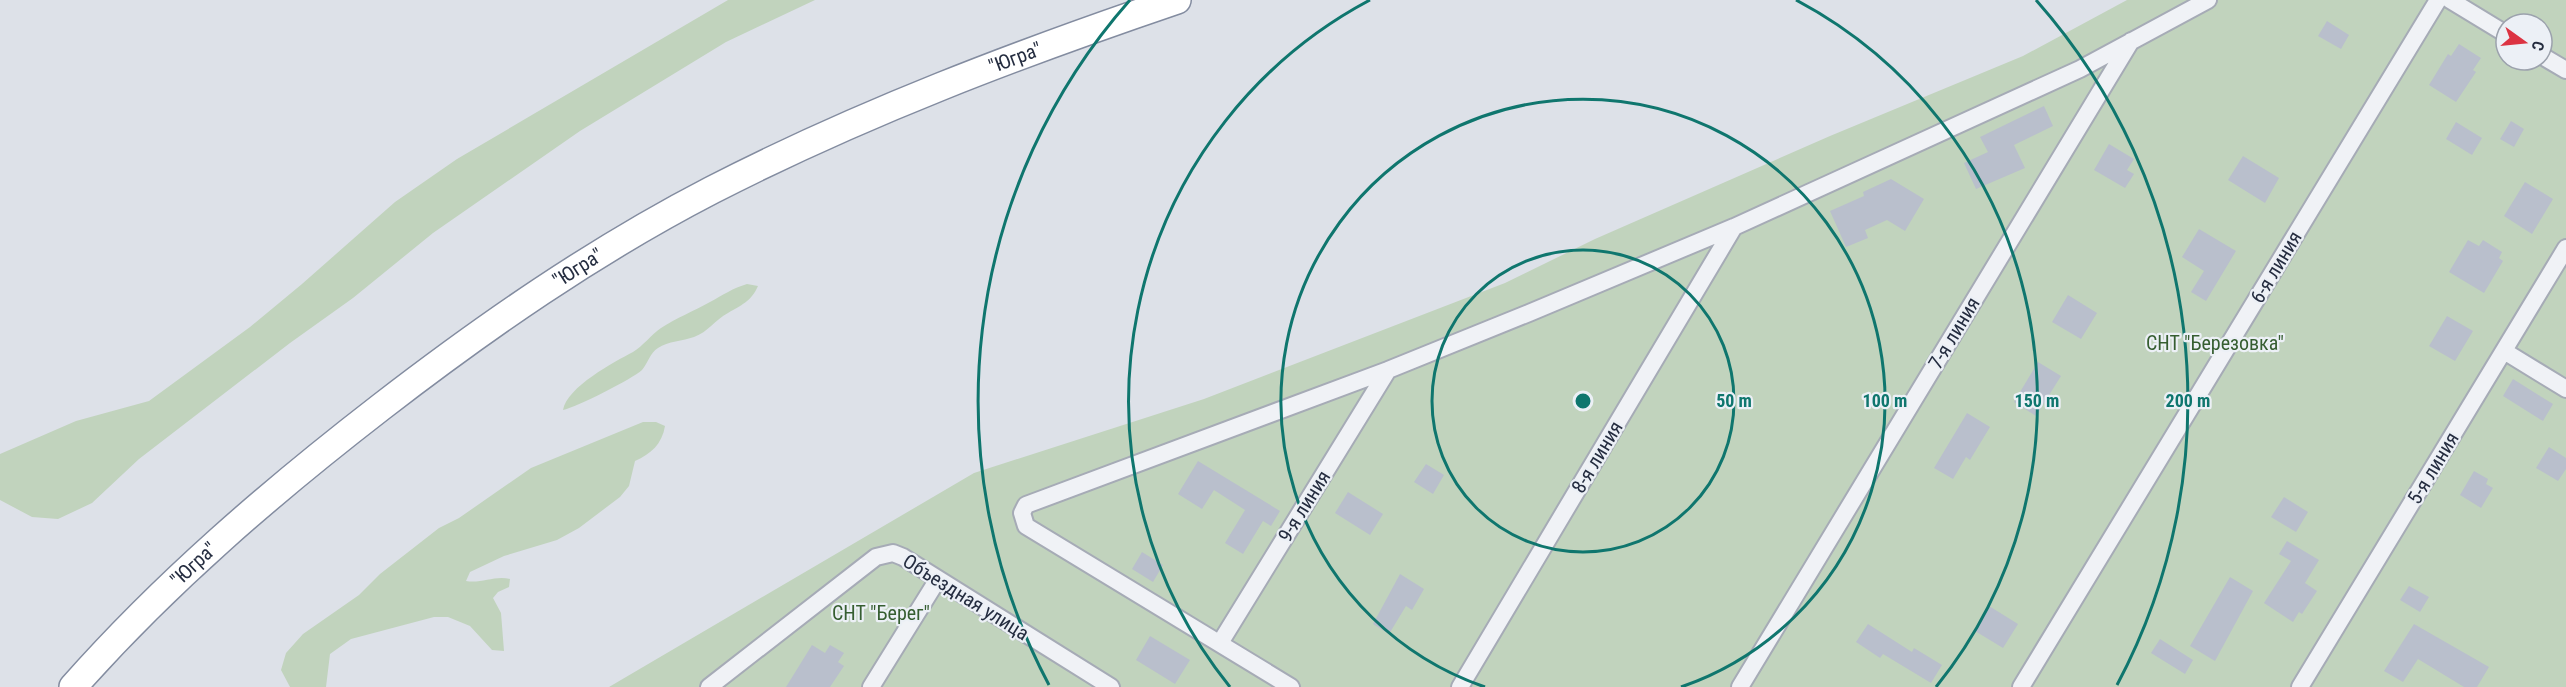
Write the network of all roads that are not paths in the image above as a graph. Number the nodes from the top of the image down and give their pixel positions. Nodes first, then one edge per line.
1 (1177, 0) edge
2 (2208, 0) edge
3 (2438, 0) edge
4 (2450, 0) edge
5 (2494, 27) edge
6 (2131, 41) junction
7 (1734, 227) junction
8 (2566, 248) edge
9 (2504, 351) junction
10 (1388, 370) junction
11 (2566, 389) edge
12 (938, 579) junction
13 (1220, 643) junction
14 (73, 687) edge
15 (709, 687) edge
16 (871, 687) edge
17 (1110, 687) edge
18 (1291, 687) edge
19 (1460, 687) edge
20 (1740, 687) edge
21 (2021, 687) edge
22 (2300, 687) edge

1 - 14 highway, "Югра"
2 - 6 street
3 - 21 street, 6-я линия
4 - 5 street
6 - 7 street
6 - 20 street, 7-я линия
7 - 10 street
7 - 19 street, 8-я линия
8 - 9 street, 5-я линия
9 - 11 street
9 - 22 street, 5-я линия
10 - 13 street, 9-я линия
10 - 13 street
12 - 15 street, Объездная улица
12 - 16 street
12 - 17 street, Объездная улица
13 - 18 street

